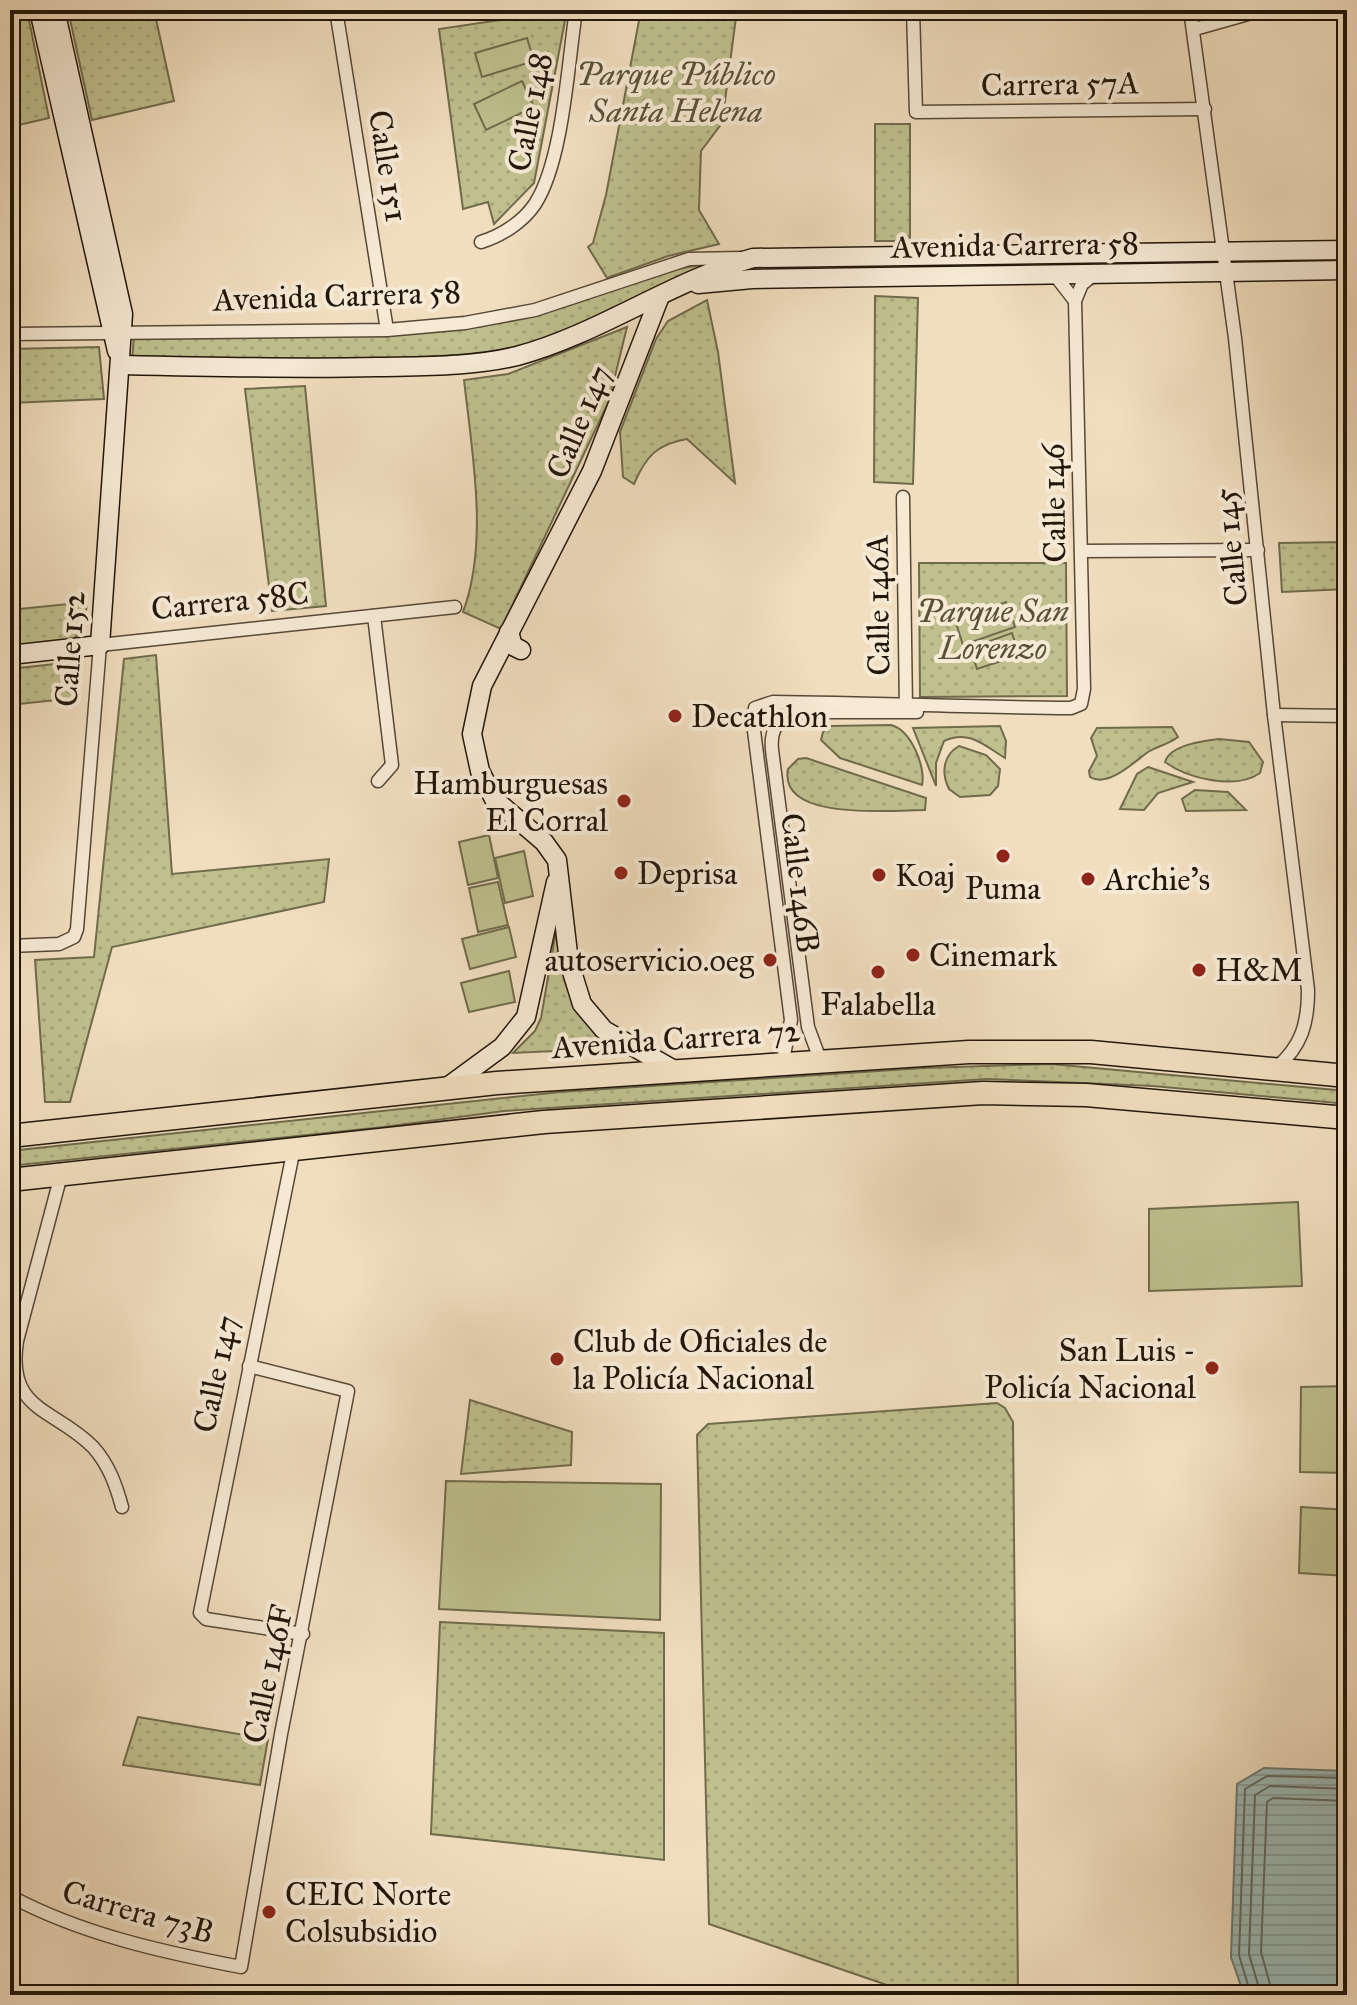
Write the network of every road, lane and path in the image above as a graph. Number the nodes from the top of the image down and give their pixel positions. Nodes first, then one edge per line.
1 (39, 10) edge
2 (55, 10) edge
3 (336, 10) edge
4 (576, 10) edge
5 (913, 10) edge
6 (1190, 10) edge
7 (1262, 10) edge
8 (1195, 29) junction
9 (1205, 109) junction
10 (481, 242) dead end
11 (1347, 250) edge
12 (1224, 251) junction
13 (753, 258) junction
14 (1347, 270) edge
15 (1226, 271) junction
16 (1096, 273) junction
17 (1054, 274) junction
18 (684, 286) junction
19 (660, 296) junction
20 (1075, 301) junction
21 (117, 330) junction
22 (387, 330) junction
23 (10, 334) edge
24 (121, 365) junction
25 (903, 497) dead end
26 (1258, 550) junction
27 (1081, 551) junction
28 (455, 607) dead end
29 (374, 616) junction
30 (100, 645) junction
31 (10, 655) edge
32 (906, 708) junction
33 (1274, 715) junction
34 (1347, 716) edge
35 (378, 781) dead end
36 (559, 867) junction
37 (10, 946) edge
38 (803, 989) junction
39 (788, 990) junction
40 (821, 1062) junction
41 (782, 1065) junction
42 (1274, 1069) junction
43 (676, 1071) junction
44 (1347, 1076) edge
45 (445, 1089) junction
46 (1347, 1118) edge
47 (10, 1136) edge
48 (294, 1148) junction
49 (61, 1175) junction
50 (10, 1180) edge
51 (249, 1366) junction
52 (122, 1507) dead end
53 (303, 1634) junction
54 (10, 1896) edge
55 (241, 1967) joint

1 - 21 main road, Calle 152
2 - 21 main road, Calle 152
3 - 22 street, Calle 151
4 - 10 street, Calle 148
5 - 9 street, Carrera 57A
6 - 8 street, Calle 145
7 - 8 street
8 - 9 street, Calle 145
9 - 12 street, Calle 145
11 - 12 main road, Avenida Carrera 58
12 - 13 main road, Avenida Carrera 58
12 - 15 street, Calle 145
13 - 18 main road, Avenida Carrera 58
13 - 22 street, Avenida Carrera 58
14 - 15 main road, Avenida Carrera 58
15 - 16 main road, Avenida Carrera 58
15 - 26 street, Calle 145
16 - 17 main road, Avenida Carrera 58
16 - 20 street
17 - 18 main road, Avenida Carrera 58
17 - 20 street
18 - 19 main road, Avenida Carrera 58
19 - 24 main road, Avenida Carrera 58
19 - 36 main road, Calle 147
20 - 27 street, Calle 146
21 - 22 street, Avenida Carrera 58
21 - 23 street, Avenida Carrera 58
21 - 24 main road, Calle 152
24 - 30 main road, Calle 152
25 - 32 street, Calle 146A
26 - 27 street
26 - 33 street, Calle 145
27 - 32 street, Calle 146
28 - 29 street, Carrera 58C
29 - 30 street, Carrera 58C
29 - 35 street
30 - 31 main road, Carrera 58C
30 - 37 street, Calle 152
32 - 38 street, Calle 146B
32 - 39 street, Calle 146B
33 - 34 street
33 - 42 street, Calle 145
36 - 43 main road
36 - 45 main road
38 - 39 street
38 - 40 street, Calle 146B
39 - 41 street, Calle 146B
40 - 41 highway, Avenida Carrera 72
40 - 42 highway, Avenida Carrera 72
41 - 43 highway, Avenida Carrera 72
42 - 44 highway, Avenida Carrera 72
43 - 45 highway, Avenida Carrera 72
45 - 47 highway, Avenida Carrera 72
46 - 48 highway
48 - 49 highway
48 - 51 street, Calle 147
49 - 50 highway
49 - 52 street
51 - 53 street, Calle 146F
51 - 53 street, Calle 147
53 - 55 street, Calle 146F
54 - 55 street, Carrera 73B

